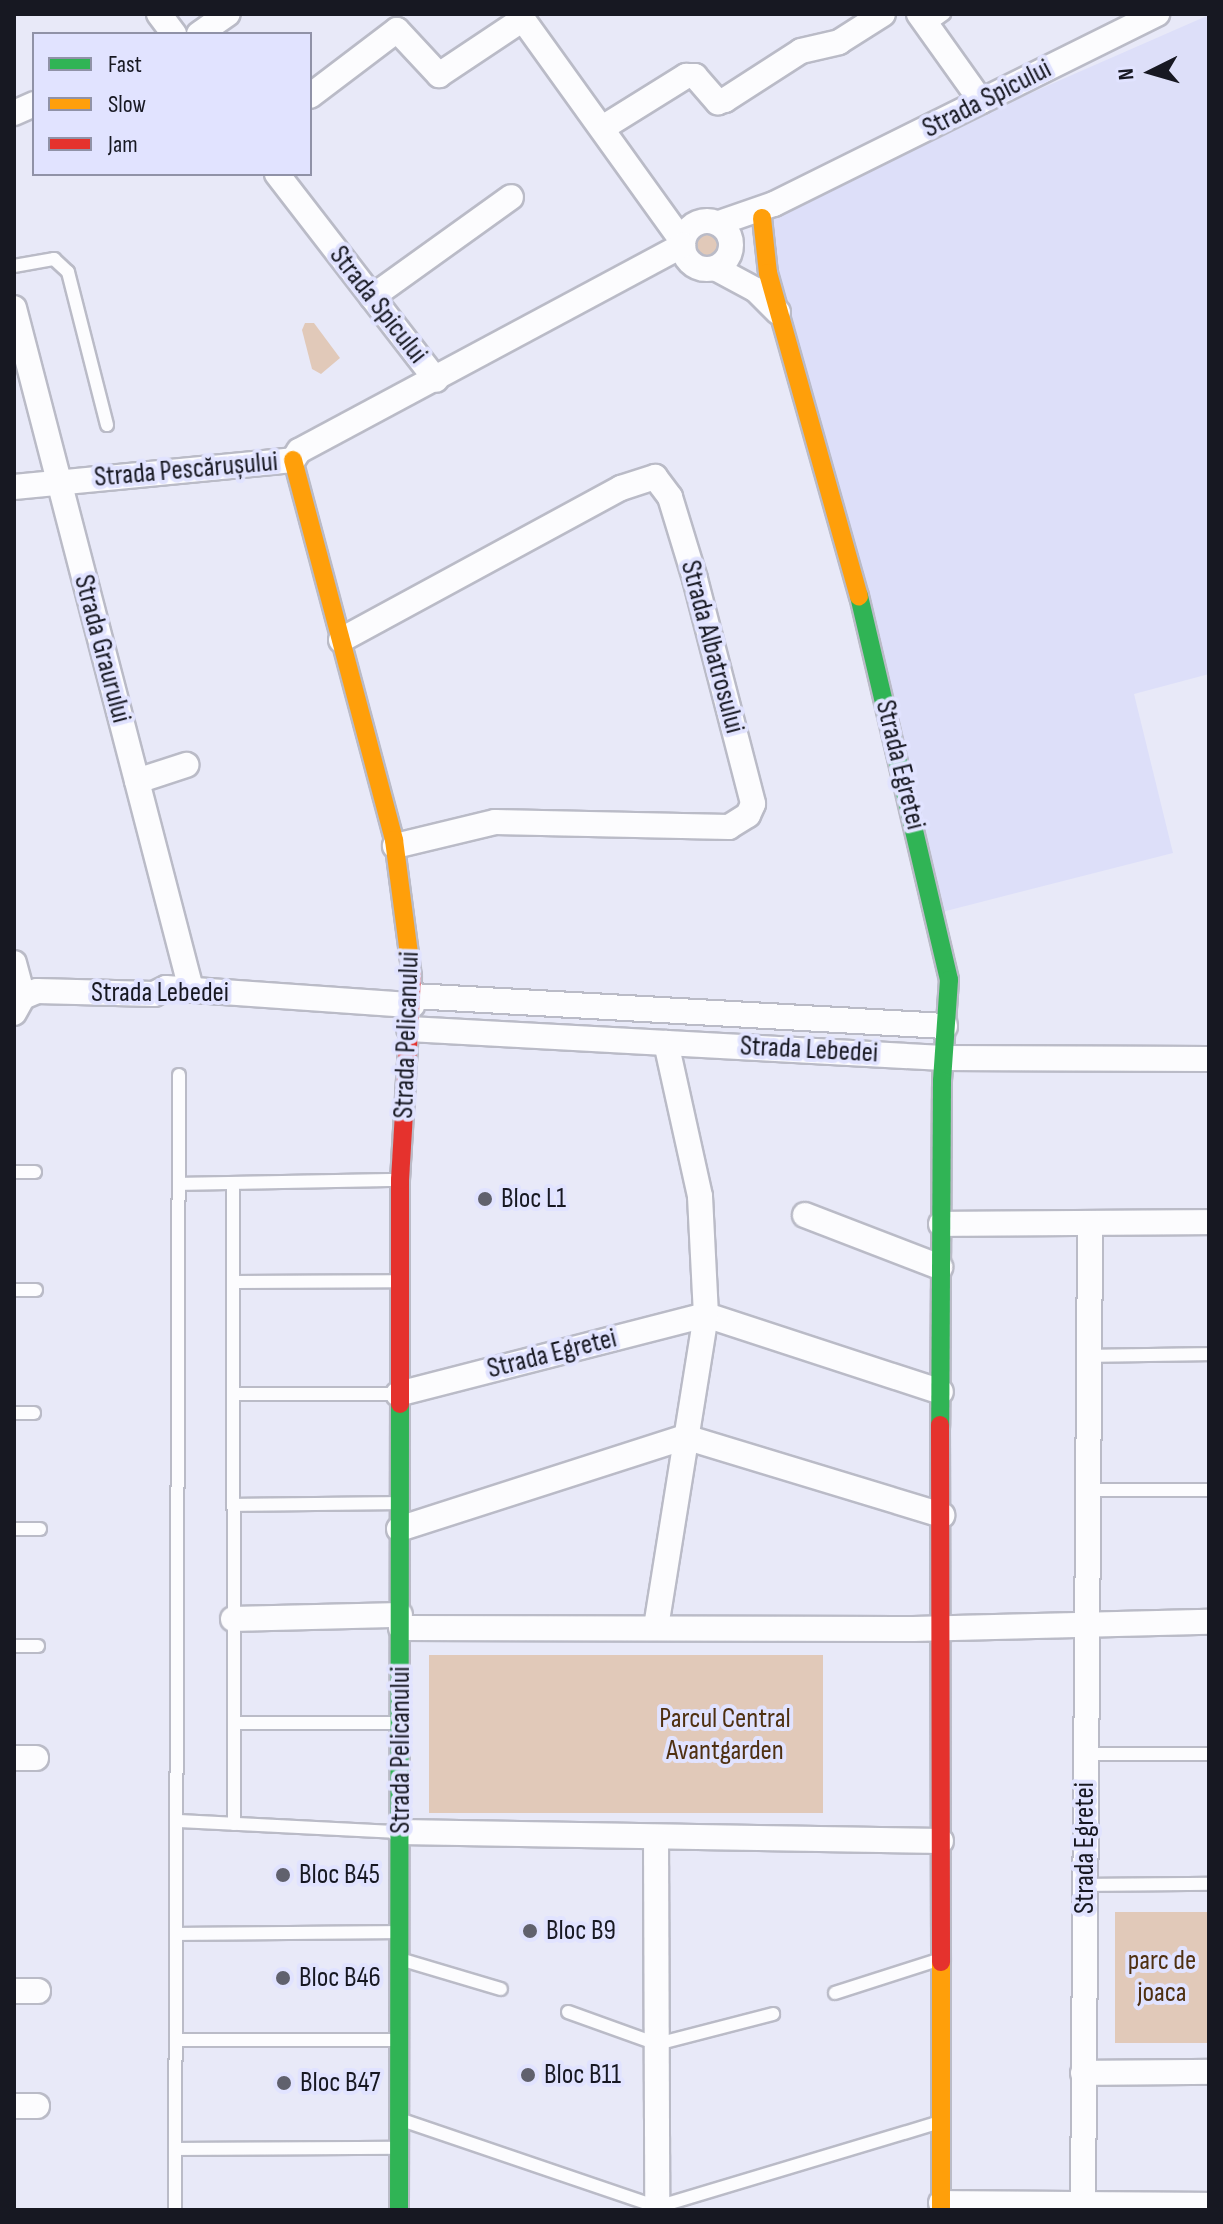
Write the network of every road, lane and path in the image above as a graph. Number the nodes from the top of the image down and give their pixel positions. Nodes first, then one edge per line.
1 (159, 14) edge
2 (228, 14) edge
3 (883, 14) edge
4 (1157, 14) edge
5 (521, 17) edge
6 (930, 18) edge
7 (391, 22) edge
8 (172, 32) edge
9 (202, 32) edge
10 (312, 94) edge
11 (981, 101) junction
12 (604, 127) junction
13 (279, 176) edge
14 (511, 197) dead end
15 (666, 211) junction
16 (768, 211) junction
17 (721, 233) junction
18 (688, 255) junction
19 (14, 266) edge
20 (768, 273) junction
21 (372, 297) junction
22 (14, 308) edge
23 (781, 315) junction
24 (436, 380) junction
25 (107, 425) dead end
26 (293, 460) junction
27 (59, 481) junction
28 (14, 487) edge
29 (341, 640) junction
30 (186, 765) dead end
31 (137, 781) junction
32 (395, 846) junction
33 (14, 963) edge
34 (191, 989) junction
35 (18, 1005) edge
36 (411, 1010) junction
37 (945, 1026) junction
38 (666, 1043) junction
39 (943, 1058) junction
40 (1209, 1059) edge
41 (179, 1075) dead end
42 (14, 1172) edge
43 (35, 1172) dead end
44 (400, 1180) junction
45 (233, 1183) junction
46 (181, 1184) junction
47 (805, 1215) dead end
48 (1209, 1222) edge
49 (1090, 1223) junction
50 (941, 1224) junction
51 (940, 1267) junction
52 (400, 1281) junction
53 (233, 1282) junction
54 (14, 1290) edge
55 (36, 1290) dead end
56 (706, 1315) junction
57 (1209, 1354) edge
58 (1088, 1356) junction
59 (941, 1392) junction
60 (233, 1394) junction
61 (398, 1394) junction
62 (14, 1413) edge
63 (34, 1413) dead end
64 (685, 1437) junction
65 (1087, 1490) junction
66 (1209, 1490) edge
67 (399, 1503) junction
68 (233, 1505) junction
69 (942, 1515) junction
70 (14, 1529) edge
71 (40, 1529) dead end
72 (399, 1529) junction
73 (233, 1619) junction
74 (401, 1622) junction
75 (1087, 1622) junction
76 (1209, 1622) edge
77 (942, 1625) junction
78 (656, 1627) junction
79 (14, 1646) edge
80 (38, 1646) dead end
81 (234, 1723) junction
82 (401, 1723) junction
83 (1086, 1754) junction
84 (1209, 1754) edge
85 (179, 1821) junction
86 (234, 1824) junction
87 (400, 1832) junction
88 (656, 1838) junction
89 (941, 1841) junction
90 (1209, 1884) edge
91 (1085, 1885) junction
92 (400, 1932) junction
93 (178, 1934) junction
94 (400, 1959) junction
95 (941, 1959) junction
96 (501, 1989) dead end
97 (835, 1993) dead end
98 (568, 2012) dead end
99 (773, 2014) dead end
100 (177, 2040) junction
101 (399, 2040) junction
102 (657, 2044) junction
103 (1209, 2072) edge
104 (1083, 2073) junction
105 (399, 2119) junction
106 (941, 2122) junction
107 (399, 2148) junction
108 (176, 2149) junction
109 (1209, 2205) edge
110 (941, 2206) edge
111 (1083, 2207) edge
112 (657, 2208) edge
113 (175, 2210) edge
114 (399, 2210) edge

1 - 8 street
2 - 9 street
3 - 12 street
4 - 11 street, Strada Spicului
5 - 7 street
5 - 12 street
6 - 11 street
7 - 10 street
11 - 16 street, Strada Spicului
12 - 15 street
13 - 21 street, Strada Spicului
14 - 21 street
15 - 17 street
15 - 18 street
16 - 17 street, Strada Spicului
16 - 20 street
17 - 18 street
17 - 18 street
17 - 20 street
18 - 23 street
18 - 24 street, Strada Spicului
19 - 25 lane
20 - 23 street, Strada Egretei
21 - 24 street, Strada Spicului
22 - 27 street, Strada Graurului
23 - 37 street, Strada Egretei
24 - 26 street, Strada Pescărușului
26 - 27 street, Strada Pescărușului
26 - 29 street, Strada Pelicanului
27 - 28 street, Strada Pescărușului
27 - 31 street, Strada Graurului
29 - 32 street, Strada Pelicanului
29 - 32 street, Strada Albatrosului
30 - 31 street
31 - 34 street, Strada Graurului
32 - 36 street, Strada Pelicanului
33 - 35 street
34 - 35 street, Strada Lebedei
34 - 36 street, Strada Lebedei
36 - 37 street, Strada Lebedei
36 - 38 street, Strada Lebedei
36 - 44 street, Strada Pelicanului
37 - 39 street, Strada Egretei
38 - 39 street, Strada Lebedei
38 - 56 street
39 - 40 street, Strada Lebedei
39 - 50 street, Strada Egretei
41 - 46 lane
42 - 43 lane
44 - 45 lane
44 - 52 street, Strada Pelicanului
45 - 46 lane
45 - 53 lane
46 - 85 lane
47 - 51 street
48 - 49 street
49 - 50 street
49 - 58 street, Strada Egretei
50 - 51 street, Strada Egretei
51 - 59 street, Strada Egretei
52 - 53 lane
52 - 61 street, Strada Pelicanului
53 - 60 lane
54 - 55 lane
56 - 59 street
56 - 61 street, Strada Egretei
56 - 64 street
57 - 58 lane
58 - 65 street, Strada Egretei
59 - 69 street, Strada Egretei
60 - 61 lane
60 - 68 lane
61 - 67 street, Strada Pelicanului
62 - 63 lane
64 - 69 street
64 - 72 street
64 - 78 street
65 - 66 lane
65 - 75 street, Strada Egretei
67 - 68 lane
67 - 72 street, Strada Pelicanului
68 - 73 lane
69 - 77 street, Strada Egretei
70 - 71 lane
72 - 74 street, Strada Pelicanului
73 - 74 street
73 - 81 lane
74 - 78 street
74 - 82 street, Strada Pelicanului
75 - 76 street
75 - 77 street
75 - 83 street, Strada Egretei
77 - 78 street
77 - 89 street, Strada Egretei
79 - 80 lane
81 - 82 lane
81 - 86 lane
82 - 87 street, Strada Pelicanului
83 - 84 lane
83 - 91 street, Strada Egretei
85 - 86 lane
85 - 93 lane
86 - 87 lane
87 - 88 street
87 - 92 street, Strada Pelicanului
88 - 89 street
88 - 102 street
89 - 95 street, Strada Egretei
90 - 91 lane
91 - 104 street, Strada Egretei
92 - 93 lane
92 - 94 street, Strada Pelicanului
93 - 100 lane
94 - 96 lane
94 - 101 street, Strada Pelicanului
95 - 97 lane
95 - 106 street, Strada Egretei
98 - 102 lane
99 - 102 lane
100 - 101 lane
100 - 108 lane
101 - 105 street, Strada Pelicanului
102 - 112 street
103 - 104 street
104 - 111 street, Strada Egretei
105 - 107 street, Strada Pelicanului
105 - 112 lane
106 - 110 street, Strada Egretei
106 - 112 lane
107 - 108 lane
107 - 114 street, Strada Pelicanului
108 - 113 lane
109 - 111 street, Strada Egretei
110 - 111 street, Strada Egretei

